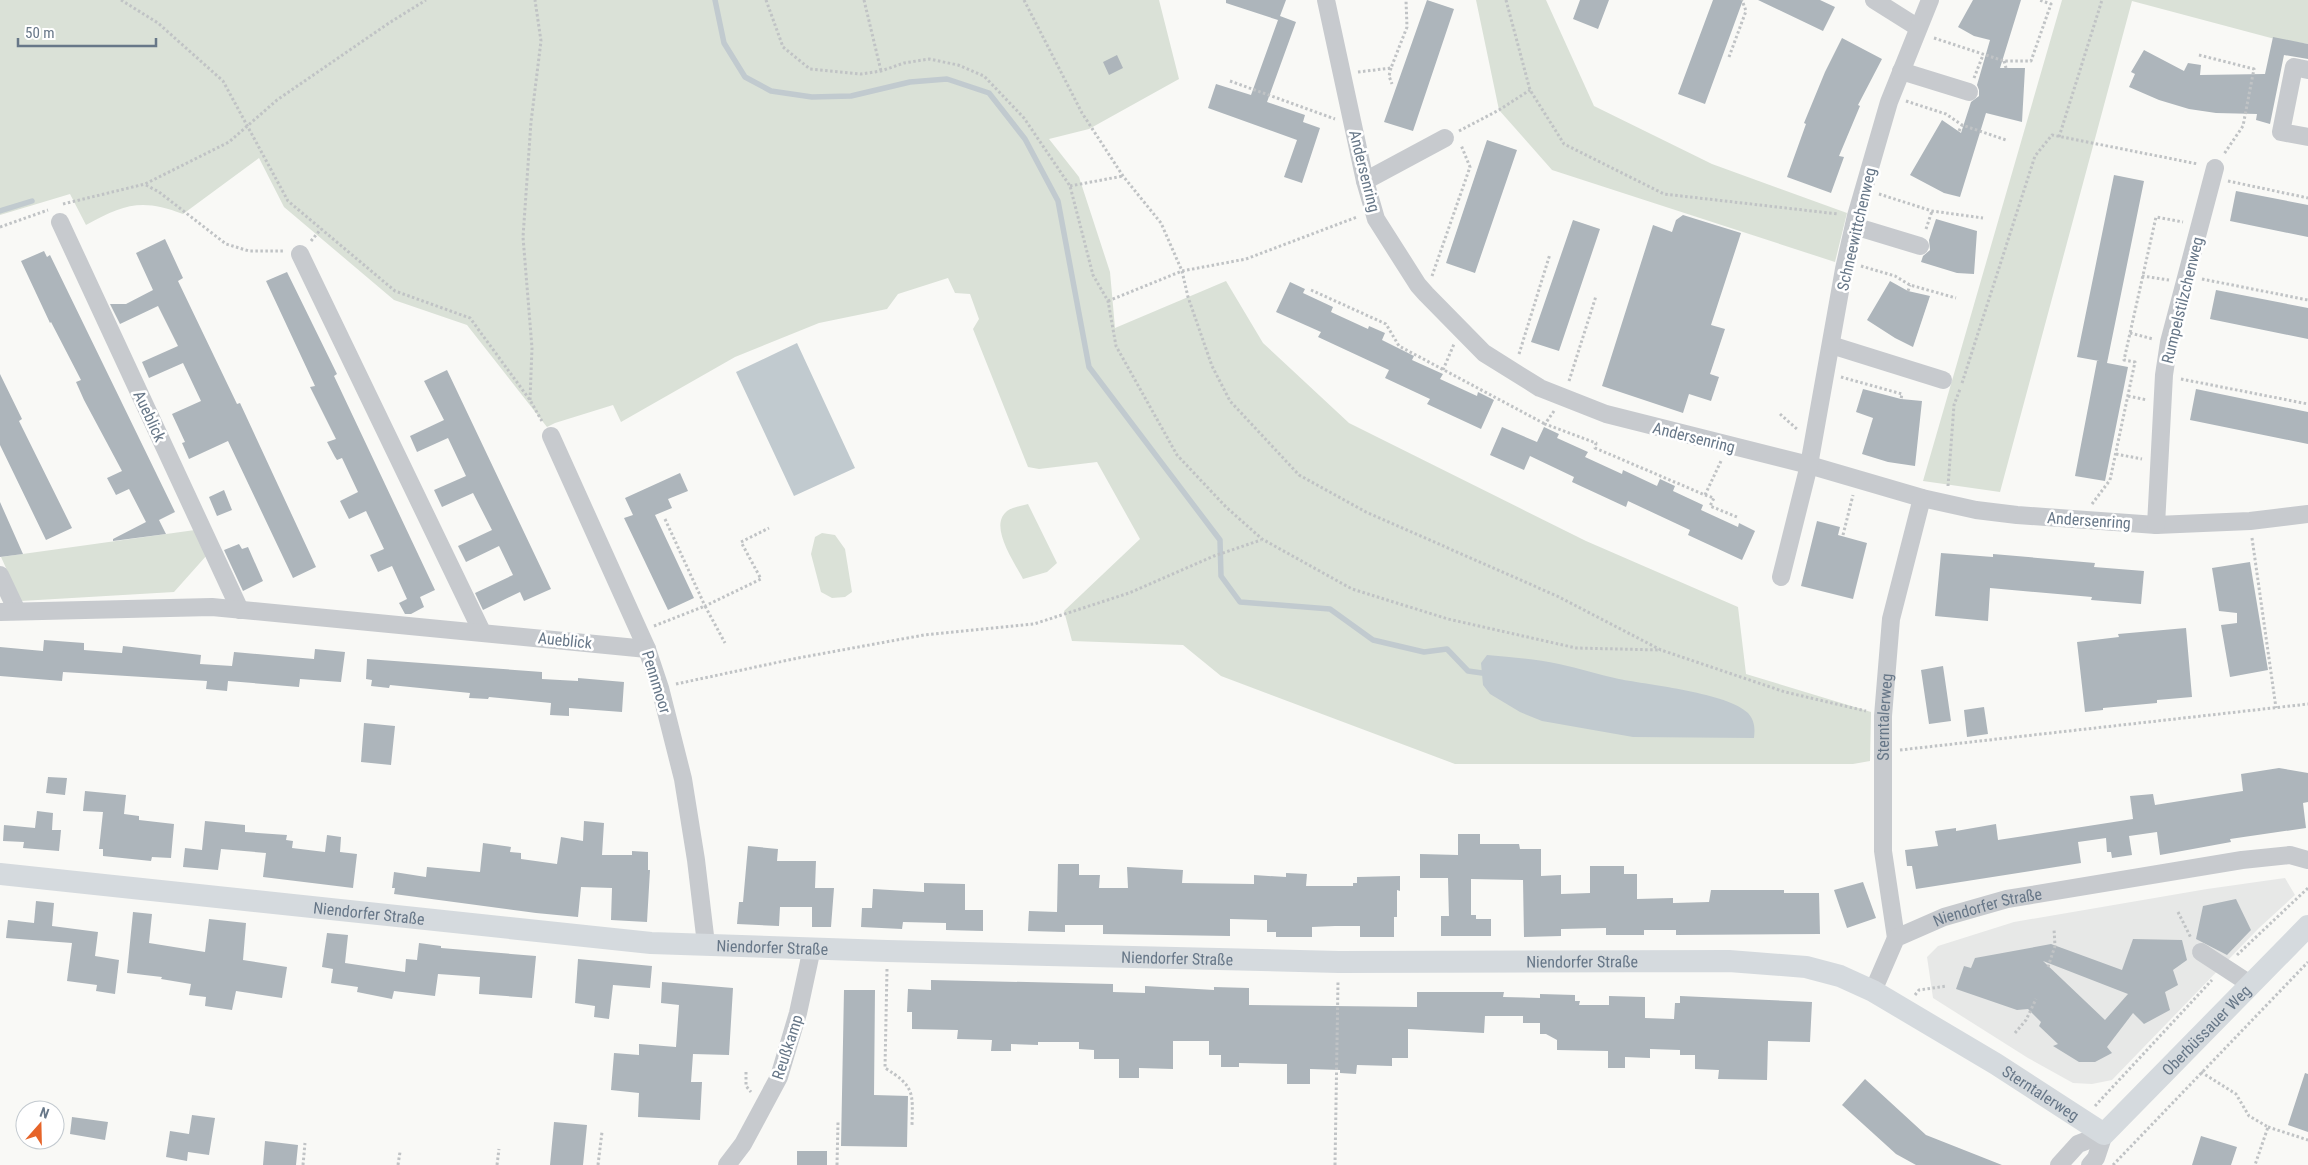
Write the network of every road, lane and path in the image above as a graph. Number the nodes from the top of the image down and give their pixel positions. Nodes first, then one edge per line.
1 (121, 0) edge
2 (426, 0) edge
3 (535, 0) edge
4 (766, 0) edge
5 (864, 0) edge
6 (1024, 0) edge
7 (1326, 0) edge
8 (1406, 0) edge
9 (1506, 0) edge
10 (1742, 0) edge
11 (1874, 0) edge
12 (1930, 0) edge
13 (2039, 0) edge
14 (2102, 0) edge
15 (1916, 29) junction
16 (2199, 56) dead end
17 (1729, 57) dead end
18 (2004, 61) junction
19 (1391, 68) junction
20 (2006, 68) dead end
21 (2308, 70) edge
22 (881, 71) junction
23 (1901, 71) junction
24 (1342, 74) junction
25 (1230, 81) dead end
26 (1392, 84) dead end
27 (1530, 90) junction
28 (1969, 92) dead end
29 (1891, 96) junction
30 (1353, 125) junction
31 (1962, 125) junction
32 (247, 126) junction
33 (1959, 131) dead end
34 (2059, 137) junction
35 (2308, 137) edge
36 (1445, 138) junction
37 (2006, 140) dead end
38 (2214, 173) junction
39 (1123, 176) junction
40 (1365, 181) junction
41 (145, 184) junction
42 (1070, 186) junction
43 (1864, 189) junction
44 (2308, 198) edge
45 (57, 211) junction
46 (1374, 212) junction
47 (1983, 218) dead end
48 (1855, 221) junction
49 (2200, 226) junction
50 (0, 227) edge
51 (1920, 246) dead end
52 (300, 254) joint
53 (1550, 254) dead end
54 (1846, 262) junction
55 (1182, 271) junction
56 (2142, 276) junction
57 (2186, 279) junction
58 (1910, 285) junction
59 (1311, 290) dead end
60 (1908, 291) dead end
61 (1426, 294) junction
62 (1596, 296) dead end
63 (1956, 298) dead end
64 (2308, 300) edge
65 (1108, 301) junction
66 (1464, 332) junction
67 (2130, 333) junction
68 (2169, 342) junction
69 (1831, 345) junction
70 (1443, 370) junction
71 (1513, 372) junction
72 (1826, 373) junction
73 (2164, 376) junction
74 (1943, 380) dead end
75 (1563, 398) junction
76 (1900, 399) dead end
77 (530, 400) junction
78 (2308, 404) edge
79 (1545, 424) junction
80 (551, 436) joint
81 (1729, 446) junction
82 (2116, 454) junction
83 (2159, 461) junction
84 (1809, 465) junction
85 (1857, 479) junction
86 (1705, 495) junction
87 (1922, 498) junction
88 (1947, 504) junction
89 (2308, 514) edge
90 (1737, 517) dead end
91 (665, 519) dead end
92 (2087, 520) junction
93 (2250, 521) junction
94 (2156, 525) junction
95 (769, 528) dead end
96 (1843, 535) dead end
97 (1262, 539) junction
98 (0, 575) edge
99 (1781, 576) dead end
100 (705, 606) junction
101 (240, 610) junction
102 (8, 611) edge
103 (482, 632) junction
104 (640, 632) junction
105 (725, 643) dead end
106 (647, 649) junction
107 (1661, 650) junction
108 (660, 688) junction
109 (2308, 704) edge
110 (2276, 708) junction
111 (1883, 716) junction
112 (1882, 752) junction
113 (2308, 860) edge
114 (0, 874) edge
115 (2308, 888) edge
116 (2178, 912) dead end
117 (2308, 926) edge
118 (2054, 929) dead end
119 (1896, 938) junction
120 (706, 944) junction
121 (812, 948) junction
122 (887, 951) junction
123 (2200, 952) joint
124 (1338, 962) junction
125 (2308, 962) edge
126 (2048, 967) dead end
127 (2224, 967) junction
128 (2250, 984) junction
129 (1947, 986) dead end
130 (1873, 991) junction
131 (2036, 999) dead end
132 (1906, 1010) junction
133 (2015, 1033) dead end
134 (2201, 1072) junction
135 (2082, 1120) junction
136 (838, 1122) dead end
137 (912, 1125) dead end
138 (2268, 1127) junction
139 (602, 1132) dead end
140 (2104, 1134) junction
141 (2308, 1140) edge
142 (305, 1143) dead end
143 (499, 1148) dead end
144 (400, 1152) dead end
145 (303, 1165) edge
146 (398, 1165) edge
147 (497, 1165) edge
148 (598, 1165) edge
149 (727, 1165) edge
150 (837, 1165) edge
151 (1334, 1165) edge
152 (2059, 1165) edge
153 (2090, 1165) edge
154 (2113, 1165) edge
155 (2255, 1165) edge

1 - 32 path
2 - 32 path
3 - 77 path
4 - 22 path
5 - 22 path
6 - 39 path
7 - 24 street, Andersenring
8 - 19 path
9 - 27 path
10 - 17 path
11 - 15 street
12 - 15 street, Schneewittchenweg
13 - 18 path
14 - 34 path
15 - 18 path
15 - 23 street, Schneewittchenweg
16 - 38 path
18 - 20 path
19 - 24 path
19 - 26 path
21 - 35 street
22 - 42 path
23 - 28 street
23 - 29 street, Schneewittchenweg
24 - 30 street, Andersenring
25 - 30 path
27 - 36 path
27 - 48 path
29 - 31 path
29 - 43 street, Schneewittchenweg
30 - 40 street, Andersenring
31 - 33 path
31 - 37 path
32 - 41 path
32 - 77 path
34 - 38 path
34 - 88 path
36 - 40 street
36 - 61 path
38 - 44 path
38 - 49 street, Rumpelstilzchenweg
39 - 42 path
39 - 55 path
40 - 46 street, Andersenring
41 - 45 path
41 - 52 path
42 - 65 path
43 - 47 path
43 - 48 street, Schneewittchenweg
45 - 50 path
45 - 101 street, Aueblick
46 - 55 path
46 - 61 street, Andersenring
48 - 51 street
48 - 54 street, Schneewittchenweg
49 - 56 path
49 - 57 street, Rumpelstilzchenweg
52 - 103 street
53 - 71 path
54 - 58 path
54 - 69 street, Schneewittchenweg
55 - 65 path
55 - 107 path
56 - 57 path
56 - 67 path
57 - 64 path
57 - 68 street, Rumpelstilzchenweg
58 - 60 path
58 - 63 path
59 - 70 path
61 - 66 street, Andersenring
62 - 75 path
65 - 97 path
66 - 70 path
66 - 71 street, Andersenring
67 - 68 path
67 - 82 path
68 - 73 street, Rumpelstilzchenweg
69 - 72 street, Schneewittchenweg
69 - 74 street
70 - 79 path
71 - 75 street, Andersenring
72 - 76 path
72 - 84 street, Schneewittchenweg
73 - 78 path
73 - 83 street, Rumpelstilzchenweg
75 - 79 path
75 - 81 street, Andersenring
77 - 80 path
79 - 86 path
80 - 104 street, Pennmoor
81 - 84 street, Andersenring
81 - 86 path
82 - 83 path
82 - 92 path
83 - 94 street, Rumpelstilzchenweg
84 - 85 street, Andersenring
84 - 99 street, Schneewittchenweg
85 - 87 street, Andersenring
85 - 96 path
86 - 90 path
87 - 88 street, Andersenring
87 - 111 street, Sterntalerweg
88 - 92 street, Andersenring
89 - 93 street, Andersenring
91 - 100 path
92 - 94 street, Andersenring
93 - 94 street, Andersenring
93 - 110 path
95 - 100 path
97 - 107 path
97 - 108 path
98 - 102 street, Aueblick
100 - 104 path
100 - 105 path
101 - 102 street, Aueblick
101 - 103 street, Aueblick
103 - 106 street, Aueblick
104 - 106 street, Pennmoor
106 - 108 street, Pennmoor
107 - 111 path
108 - 120 street, Pennmoor
109 - 110 path
110 - 112 path
111 - 112 street, Sterntalerweg
112 - 119 street, Sterntalerweg
113 - 119 street, Niendorfer Straße
114 - 120 main road, Niendorfer Straße
115 - 127 path
116 - 123 path
117 - 128 main road, Oberbüssauer Weg
118 - 126 path
119 - 130 street
120 - 121 main road, Niendorfer Straße
121 - 122 main road, Niendorfer Straße
121 - 149 street, Reußkamp
122 - 124 main road, Niendorfer Straße
122 - 137 path
123 - 127 street
124 - 130 main road, Niendorfer Straße
124 - 151 path
125 - 134 path
127 - 128 street
127 - 135 path
128 - 140 main road, Oberbüssauer Weg
129 - 132 path
130 - 132 main road, Sterntalerweg
131 - 133 path
132 - 135 main road, Sterntalerweg
134 - 138 path
134 - 154 path
135 - 140 main road, Sterntalerweg
136 - 150 path
138 - 141 path
138 - 155 path
139 - 148 path
140 - 152 street, Oberbüssauer Weg
140 - 153 street, Oberbüssauer Weg
142 - 145 path
143 - 147 path
144 - 146 path

